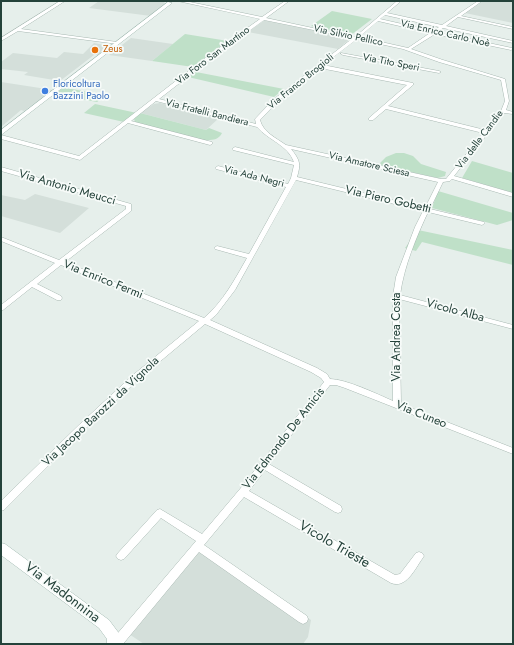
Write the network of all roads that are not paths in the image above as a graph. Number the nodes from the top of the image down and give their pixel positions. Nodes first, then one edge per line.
1 (63, 1) edge
2 (287, 1) edge
3 (399, 1) edge
4 (480, 1) edge
5 (174, 2) edge
6 (385, 14) junction
7 (457, 16) junction
8 (263, 18) junction
9 (378, 20) junction
10 (443, 26) junction
11 (513, 28) edge
12 (17, 30) junction
13 (435, 31) junction
14 (357, 37) junction
15 (1, 40) edge
16 (513, 42) edge
17 (117, 43) junction
18 (410, 49) junction
19 (511, 49) dead end
20 (339, 53) junction
21 (319, 66) junction
22 (439, 72) dead end
23 (503, 79) joint
24 (156, 100) junction
25 (385, 107) junction
26 (503, 111) junction
27 (513, 113) edge
28 (371, 119) dead end
29 (128, 122) junction
30 (259, 126) junction
31 (487, 132) junction
32 (1, 133) edge
33 (1, 137) edge
34 (210, 143) dead end
35 (287, 148) junction
36 (234, 149) dead end
37 (297, 164) junction
38 (218, 168) dead end
39 (1, 169) edge
40 (451, 177) junction
41 (294, 178) junction
42 (441, 181) junction
43 (290, 186) junction
44 (513, 195) edge
45 (428, 210) junction
46 (482, 223) dead end
47 (1, 239) edge
48 (217, 248) dead end
49 (251, 257) junction
50 (61, 262) junction
51 (31, 284) junction
52 (396, 296) junction
53 (59, 298) dead end
54 (1, 308) edge
55 (206, 321) junction
56 (513, 327) edge
57 (328, 382) junction
58 (397, 406) junction
59 (513, 451) edge
60 (264, 465) junction
61 (243, 492) junction
62 (1, 507) edge
63 (338, 509) dead end
64 (201, 543) junction
65 (2, 551) edge
66 (121, 556) dead end
67 (419, 556) dead end
68 (303, 619) dead end
69 (115, 644) edge

1 - 12 street
2 - 8 street, Via Foro San Martino
3 - 6 street, Via Franco Brogioli
4 - 7 street
5 - 8 street, Via Silvio Pellico
5 - 17 main road
6 - 9 street, Via Franco Brogioli
6 - 10 street
7 - 10 street
7 - 11 street
8 - 14 street, Via Silvio Pellico
8 - 24 street, Via Foro San Martino
9 - 13 street, Via Enrico Carlo Noè
9 - 14 street, Via Franco Brogioli
10 - 13 street
10 - 16 street
12 - 15 street
12 - 17 street
13 - 18 street
13 - 19 street, Via Enrico Carlo Noè
14 - 18 street, Via Silvio Pellico
14 - 20 street, Via Franco Brogioli
17 - 32 main road
18 - 23 street, Via Silvio Pellico
20 - 21 street, Via Franco Brogioli
20 - 22 street, Via Tito Speri
21 - 25 street
21 - 30 street, Via Franco Brogioli
23 - 26 street, Via delle Candie
24 - 29 street, Via Foro San Martino
24 - 30 street, Via Fratelli Bandiera
25 - 28 street
25 - 31 street
26 - 27 street
26 - 31 street, Via delle Candie
29 - 33 street, Via Foro San Martino
29 - 34 street
30 - 35 street
31 - 40 street, Via delle Candie
35 - 37 street
35 - 42 street, Via Amatore Sciesa
36 - 37 street
37 - 41 street
38 - 43 street, Via Ada Negri
39 - 50 street, Via Antonio Meucci
40 - 42 street
40 - 44 street
41 - 43 street
41 - 45 street, Via Piero Gobetti
42 - 45 street, Via Andrea Costa
43 - 49 street
45 - 46 street, Via Piero Gobetti
45 - 52 street, Via Andrea Costa
47 - 50 street, Via Enrico Fermi
48 - 49 street
49 - 55 street
50 - 51 street
50 - 55 street, Via Enrico Fermi
51 - 53 street
51 - 54 street
52 - 56 street, Vicolo Alba
52 - 58 street, Via Andrea Costa
55 - 57 street, Via Edmondo De Amicis
55 - 62 street, Via Jacopo Barozzi da Vignola
57 - 58 street, Via Cuneo
57 - 60 street, Via Edmondo De Amicis
58 - 59 street, Via Cuneo
60 - 61 street, Via Edmondo De Amicis
60 - 63 street
61 - 64 street, Via Edmondo De Amicis
61 - 67 street, Vicolo Trieste
64 - 66 street
64 - 68 street
64 - 69 street, Via Edmondo De Amicis
65 - 69 main road, Via Madonnina

